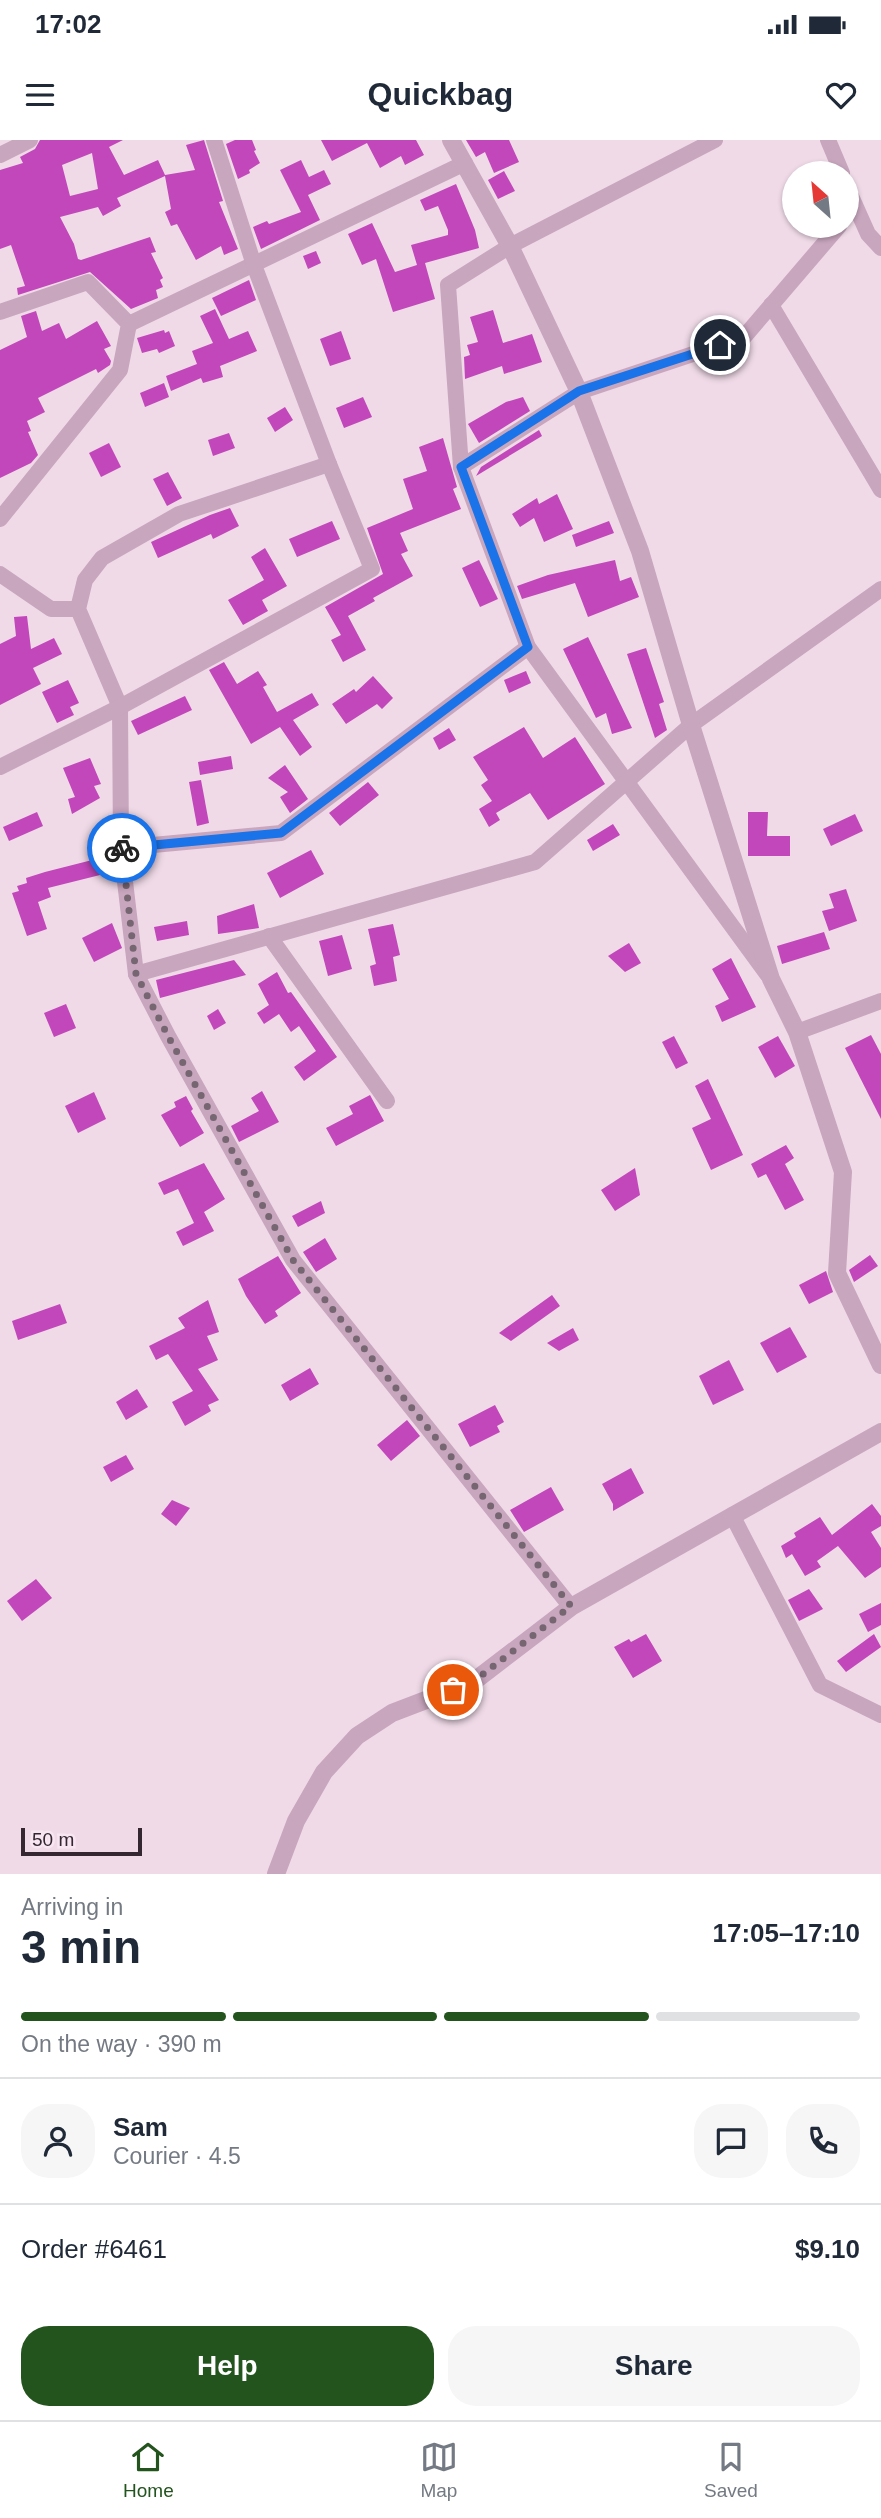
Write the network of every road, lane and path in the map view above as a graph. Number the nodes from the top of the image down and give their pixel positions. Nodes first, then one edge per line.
1 (30, 140) edge
2 (214, 140) edge
3 (451, 140) edge
4 (715, 140) edge
5 (828, 140) edge
6 (0, 155) edge
7 (837, 161) edge
8 (465, 163) junction
9 (859, 222) edge
10 (829, 238) edge
11 (510, 246) junction
12 (881, 248) edge
13 (254, 265) junction
14 (771, 306) junction
15 (0, 312) edge
16 (129, 324) junction
17 (579, 391) junction
18 (329, 464) junction
19 (461, 467) junction
20 (881, 490) edge
21 (0, 519) edge
22 (0, 574) edge
23 (881, 589) edge
24 (78, 609) junction
25 (528, 647) junction
26 (120, 707) junction
27 (691, 725) junction
28 (0, 767) edge
29 (626, 782) junction
30 (121, 848) junction
31 (269, 936) junction
32 (136, 974) junction
33 (771, 979) junction
34 (881, 1001) edge
35 (797, 1031) junction
36 (387, 1101) dead end
37 (881, 1365) edge
38 (881, 1432) edge
39 (732, 1515) junction
40 (571, 1606) junction
41 (881, 1715) edge
42 (276, 1874) edge

1 - 6 street
2 - 13 street
3 - 8 street
4 - 11 street
5 - 7 street
8 - 11 street
8 - 13 street
9 - 12 street
10 - 14 street
11 - 17 street
11 - 19 street
13 - 16 street
13 - 18 street
14 - 17 street
14 - 20 street
15 - 16 street
16 - 21 street
17 - 19 street
17 - 27 street
18 - 24 street
18 - 26 street
19 - 25 street
22 - 24 street
23 - 27 street
24 - 26 street
25 - 29 street
25 - 30 street
26 - 28 street
26 - 30 street
27 - 29 street
27 - 33 street
29 - 31 street
29 - 33 street
30 - 32 street
31 - 32 street
31 - 36 street
32 - 40 street
33 - 35 street
34 - 35 street
35 - 37 street
38 - 39 street
39 - 40 street
39 - 41 street
40 - 42 street

